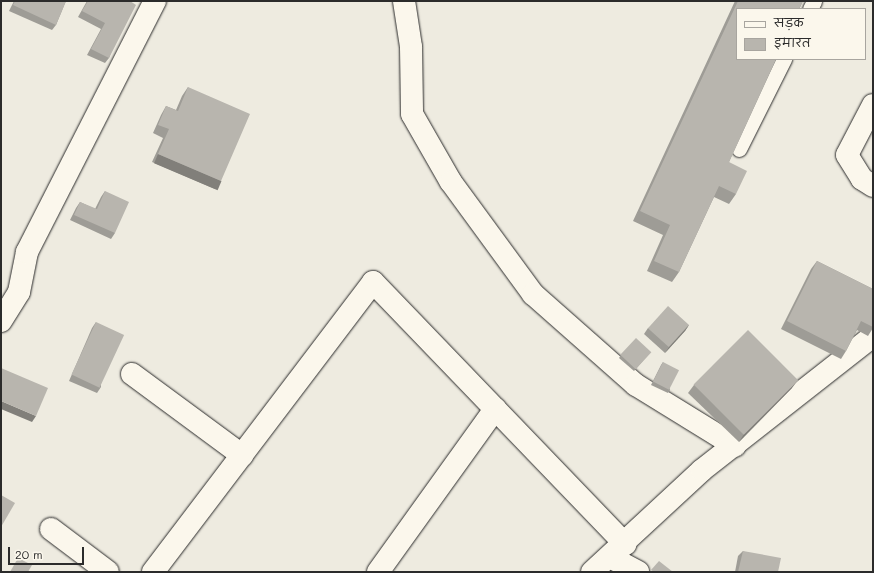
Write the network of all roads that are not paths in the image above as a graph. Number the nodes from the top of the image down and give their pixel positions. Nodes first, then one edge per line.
1 (155, 1) edge
2 (404, 1) edge
3 (784, 60) edge
4 (873, 105) edge
5 (739, 149) edge
6 (873, 186) edge
7 (1, 321) edge
8 (873, 336) edge
9 (132, 374) dead end
10 (495, 409) junction
11 (735, 446) junction
12 (242, 455) junction
13 (51, 529) dead end
14 (622, 546) junction
15 (108, 572) edge
16 (153, 572) edge
17 (378, 572) edge
18 (592, 572) edge
19 (638, 572) edge

1 - 7 street
2 - 11 street
3 - 5 lane
4 - 6 street
8 - 11 street
9 - 12 street
10 - 12 street
10 - 14 street
10 - 17 street
11 - 14 street
12 - 16 street
13 - 15 street
14 - 18 street
14 - 19 street

